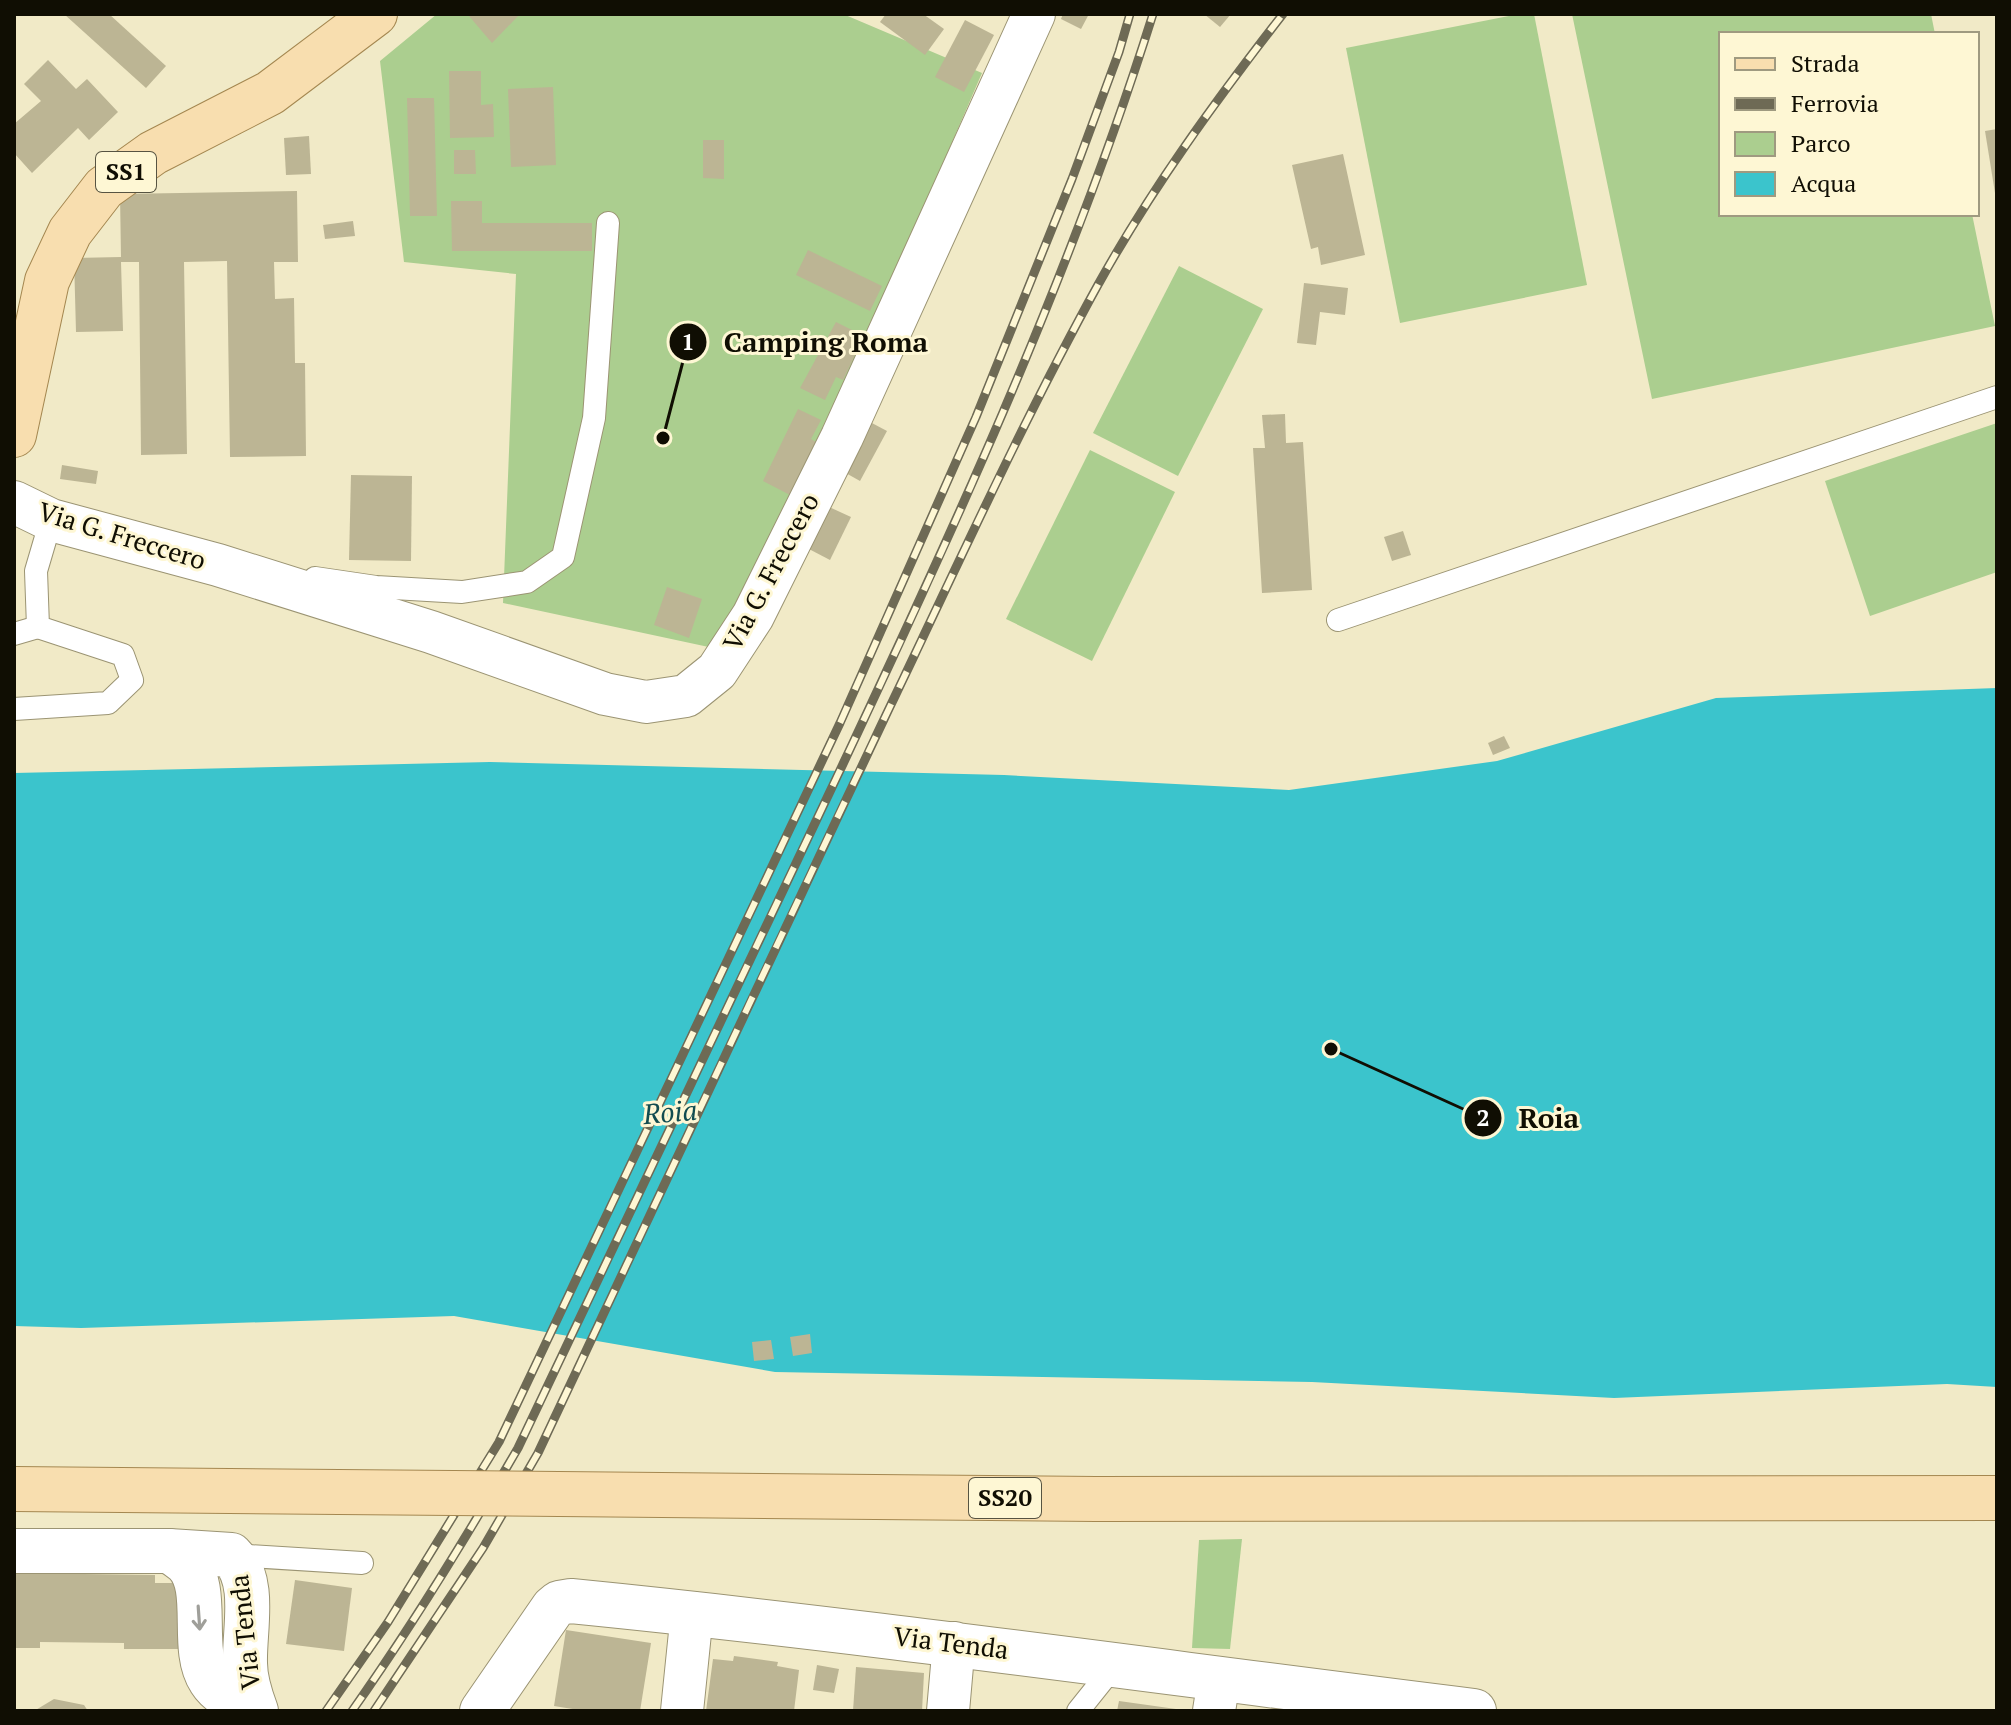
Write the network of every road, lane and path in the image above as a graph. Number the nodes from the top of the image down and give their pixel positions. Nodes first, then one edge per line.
1 (1034, 14) edge
2 (368, 17) edge
3 (608, 223) dead end
4 (1997, 397) edge
5 (14, 435) edge
6 (14, 502) edge
7 (51, 520) junction
8 (275, 585) junction
9 (1338, 620) dead end
10 (38, 627) junction
11 (14, 634) edge
12 (14, 709) edge
13 (14, 1489) edge
14 (1997, 1498) edge
15 (14, 1551) edge
16 (169, 1551) junction
17 (231, 1555) junction
18 (362, 1563) dead end
19 (692, 1613) junction
20 (954, 1643) junction
21 (1114, 1666) junction
22 (1216, 1695) edge
23 (1319, 1702) edge
24 (237, 1707) edge
25 (1464, 1710) edge
26 (482, 1711) edge
27 (682, 1711) edge
28 (948, 1711) edge
29 (1078, 1711) edge

1 - 8 street, Via G. Freccero
2 - 5 main road, SS1
3 - 8 lane
4 - 9 lane
6 - 7 street, Via G. Freccero
7 - 8 street, Via G. Freccero
7 - 10 lane
10 - 11 lane
10 - 12 lane
13 - 14 main road, SS20, bridge
15 - 16 main road, Via Tenda
16 - 17 main road, Via Tenda
16 -> 24 main road, Via Tenda
17 - 18 lane, Via Tenda
17 - 24 main road, Via Tenda
19 - 20 main road, Via Tenda
19 - 26 main road, Via Tenda
19 - 27 street
20 - 21 main road, Via Tenda
20 - 28 street
21 - 22 main road, Via Tenda
21 - 29 lane
22 - 23 main road, Via Tenda
23 - 25 main road, Via Tenda

